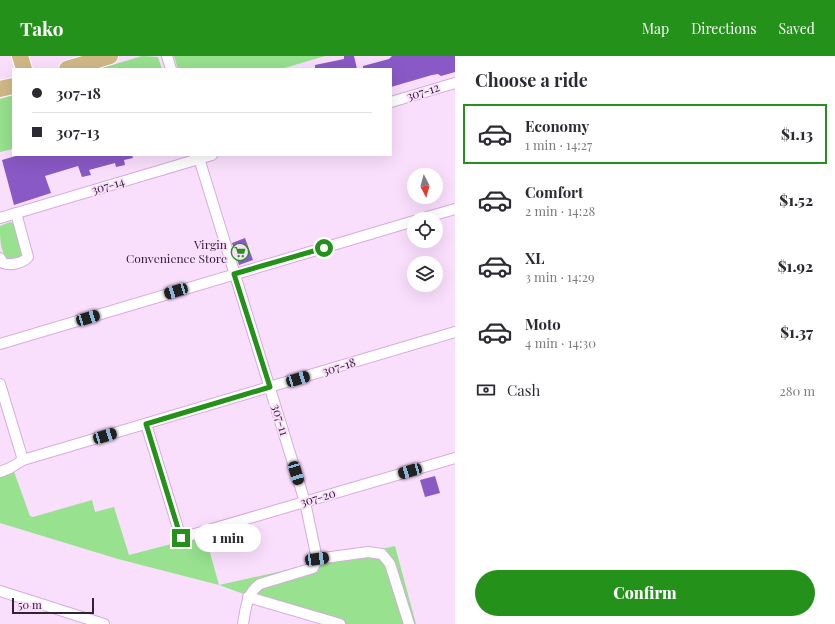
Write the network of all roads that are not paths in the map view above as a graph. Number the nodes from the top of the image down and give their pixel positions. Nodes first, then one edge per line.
1 (20, 56) edge
2 (110, 56) edge
3 (167, 56) edge
4 (24, 68) edge
5 (71, 68) edge
6 (171, 68) edge
7 (455, 83) edge
8 (12, 86) edge
9 (0, 90) edge
10 (392, 102) edge
11 (198, 157) edge
12 (455, 209) edge
13 (443, 212) edge
14 (16, 213) junction
15 (0, 218) edge
16 (407, 223) edge
17 (0, 258) edge
18 (234, 274) junction
19 (455, 332) edge
20 (0, 344) edge
21 (0, 384) edge
22 (270, 387) junction
23 (146, 424) junction
24 (455, 458) edge
25 (23, 460) junction
26 (0, 472) edge
27 (305, 502) junction
28 (317, 559) junction
29 (0, 591) edge
30 (248, 597) junction
31 (104, 624) edge
32 (243, 624) edge
33 (340, 624) edge
34 (409, 624) edge

1 - 4 main road
2 - 5 main road
3 - 6 street
7 - 10 street, 307-12
8 - 9 main road
11 - 14 street, 307-14
11 - 18 street, 307-11
12 - 13 street
14 - 15 street, 307-14
14 - 17 street
16 - 18 street
18 - 20 street
18 - 22 street, 307-11
19 - 22 street, 307-18
21 - 25 street
22 - 23 street, 307-18
22 - 27 street, 307-11
23 - 25 street, 307-18
23 - 27 street, 307-20
24 - 27 street, 307-20
25 - 26 street, 307-18
27 - 28 street, 307-11
28 - 30 street
28 - 34 street
29 - 31 street
30 - 32 street
30 - 33 street

